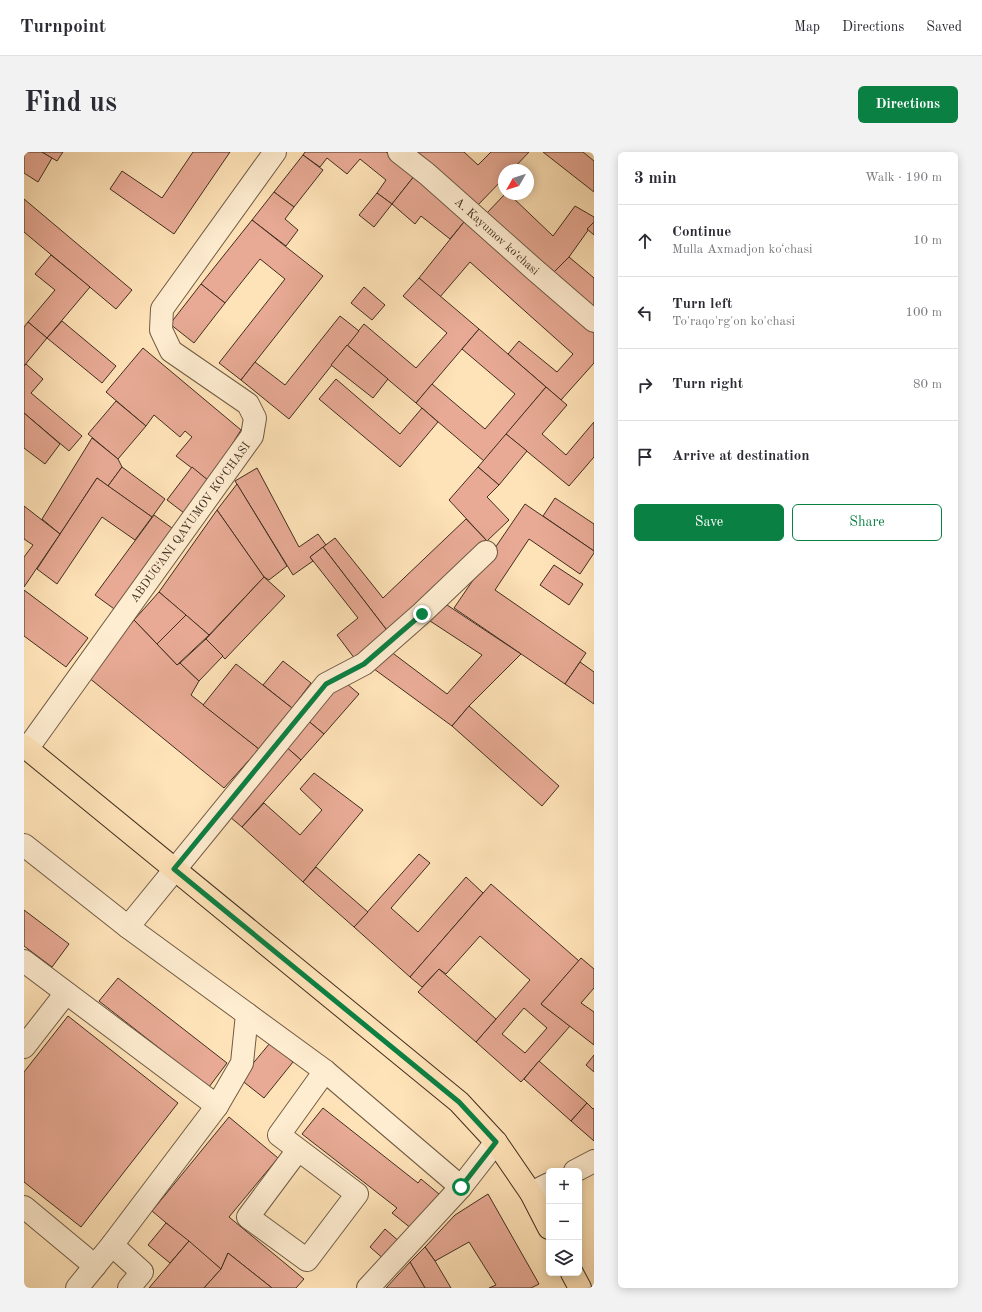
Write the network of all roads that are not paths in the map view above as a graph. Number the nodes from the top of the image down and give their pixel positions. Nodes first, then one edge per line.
1 (275, 152) edge
2 (399, 152) edge
3 (594, 321) edge
4 (486, 552) dead end
5 (25, 748) edge
6 (24, 845) edge
7 (174, 869) junction
8 (128, 927) junction
9 (24, 961) edge
10 (66, 993) junction
11 (247, 1014) junction
12 (24, 1048) edge
13 (325, 1071) junction
14 (217, 1106) junction
15 (496, 1142) junction
16 (298, 1150) junction
17 (594, 1161) edge
18 (581, 1168) edge
19 (461, 1187) junction
20 (540, 1189) edge
21 (24, 1207) edge
22 (546, 1215) edge
23 (112, 1245) junction
24 (95, 1266) junction
25 (574, 1276) edge
26 (77, 1288) edge
27 (129, 1288) edge
28 (368, 1288) edge
29 (580, 1288) edge

1 - 5 street, ABDUG‘ANI QAYUMOV KO‘CHASI
2 - 3 street, A. Kayumov koʻchasi
4 - 7 street
5 - 7 main road
6 - 8 street
7 - 8 street
7 - 15 main road
8 - 11 street
9 - 10 street
10 - 12 street
10 - 14 street
11 - 13 street
11 - 14 street
13 - 16 street
13 - 19 street
14 - 23 street
15 - 19 street
15 - 20 main road
16 - 16 street
17 - 18 street
19 - 28 street
20 - 22 main road
21 - 24 street
23 - 24 street
23 - 27 street
24 - 26 street
25 - 29 main road

